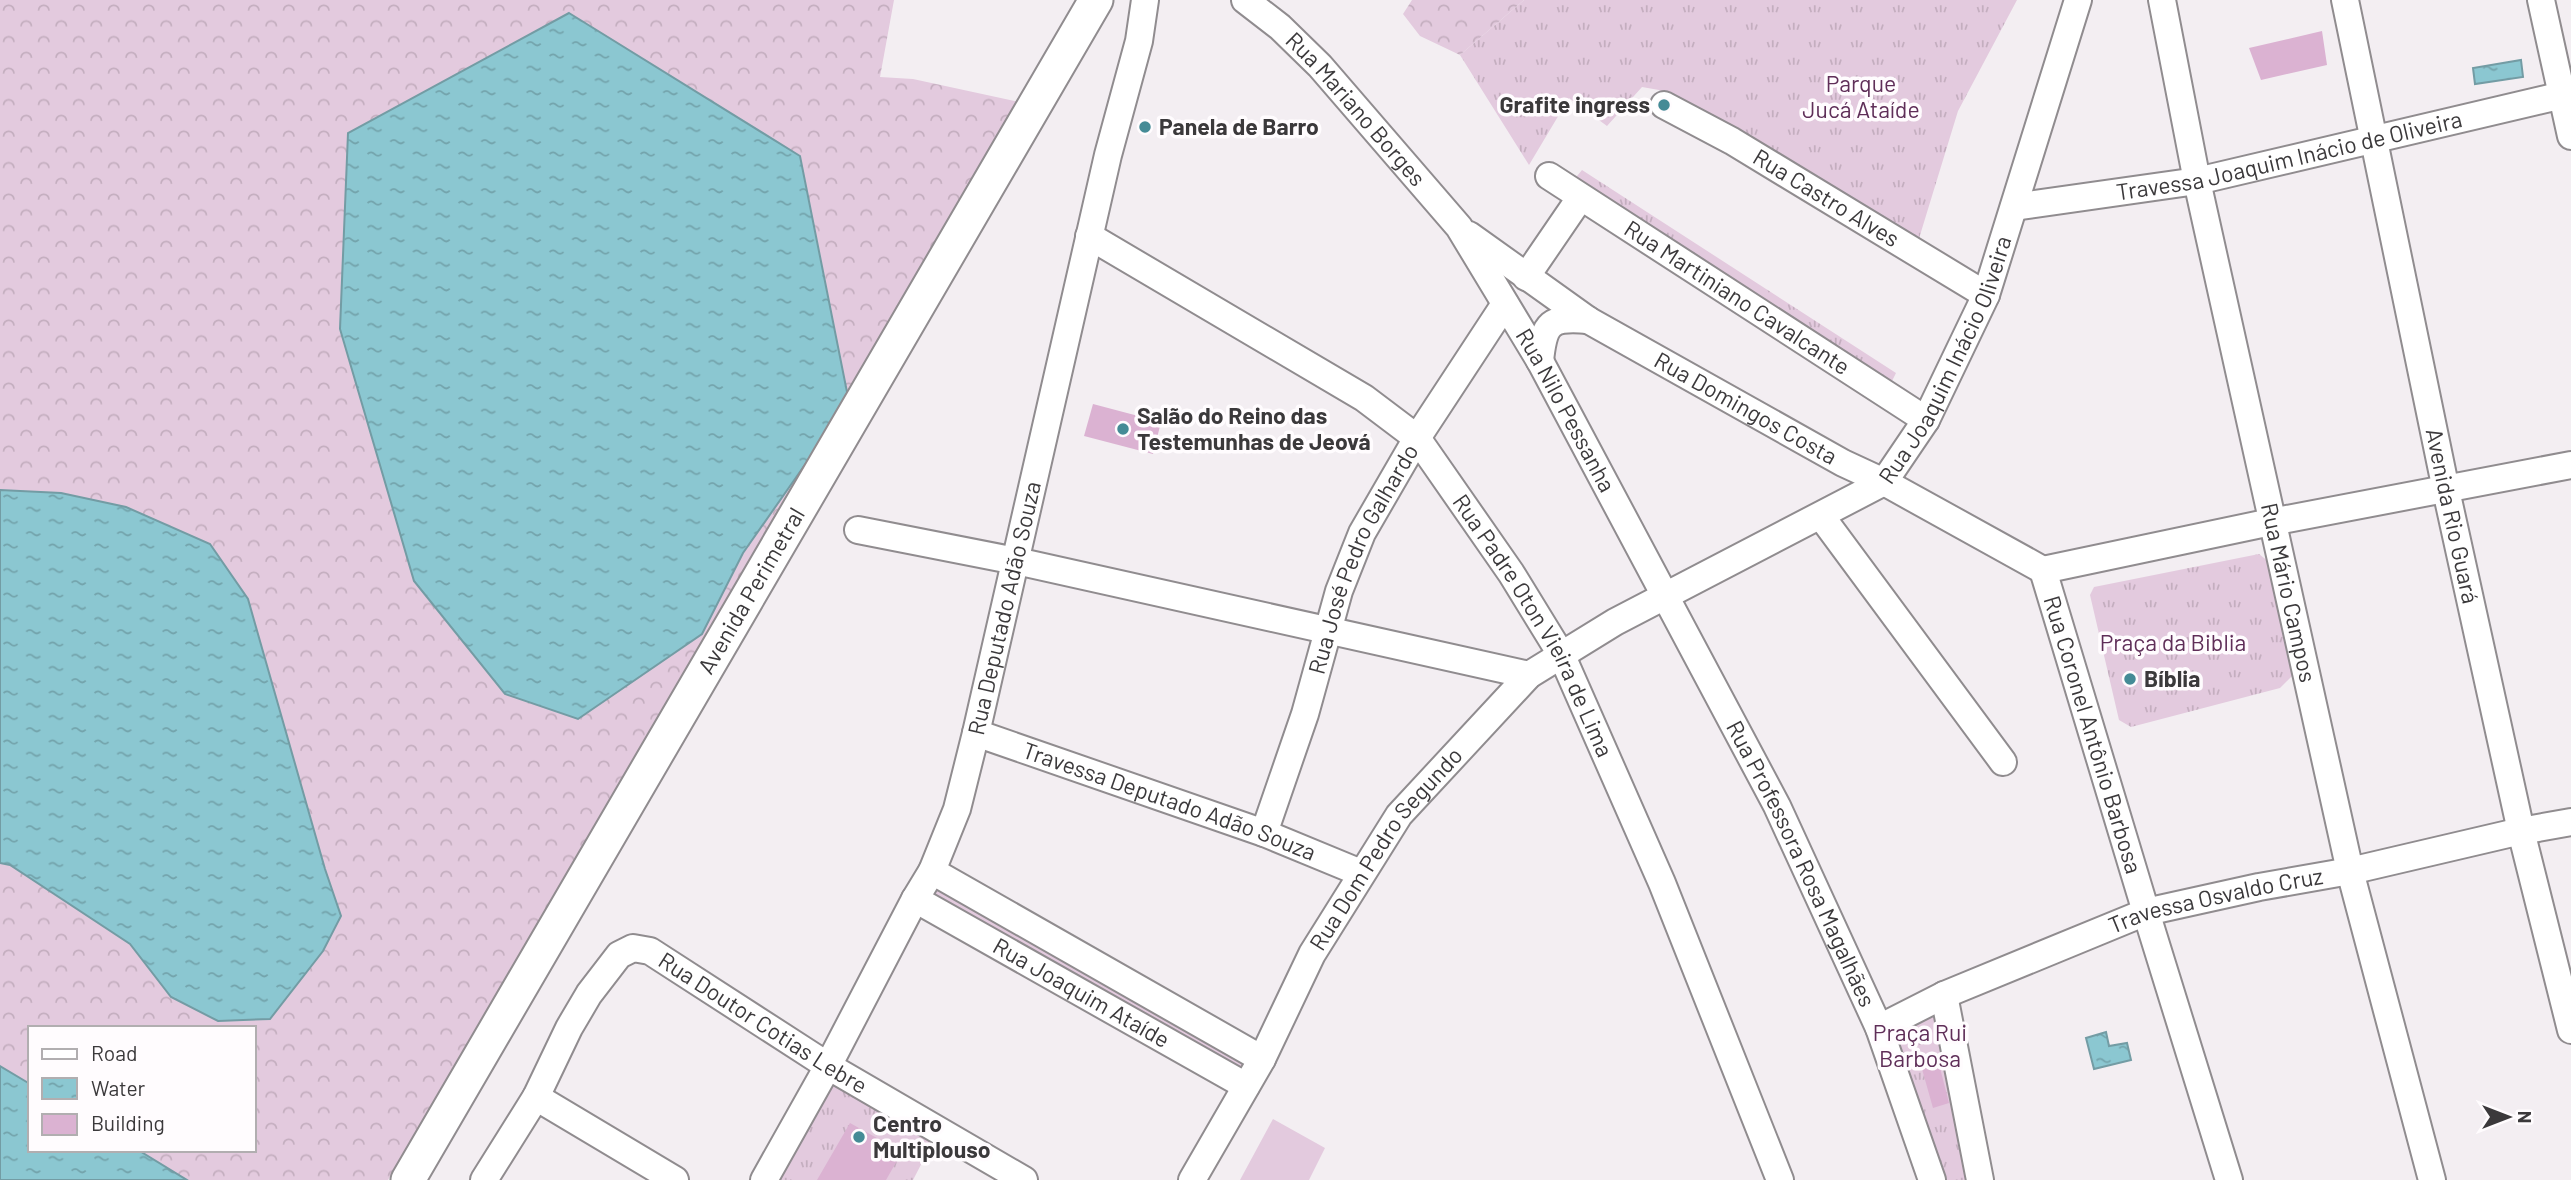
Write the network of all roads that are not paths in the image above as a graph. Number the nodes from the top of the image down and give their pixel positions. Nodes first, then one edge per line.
1 (1096, 0) edge
2 (1145, 0) edge
3 (1244, 0) edge
4 (2078, 0) edge
5 (2162, 0) edge
6 (2345, 0) edge
7 (2541, 0) edge
8 (2563, 95) junction
9 (1664, 106) dead end
10 (2571, 136) edge
11 (2373, 140) junction
12 (1549, 176) dead end
13 (2197, 180) junction
14 (1580, 198) junction
15 (2014, 207) junction
16 (1459, 227) junction
17 (1089, 236) junction
18 (1526, 277) junction
19 (1986, 295) junction
20 (1505, 304) junction
21 (1588, 320) junction
22 (1541, 360) junction
23 (1926, 420) junction
24 (1417, 438) junction
25 (2571, 465) edge
26 (1884, 482) junction
27 (2446, 490) junction
28 (1821, 516) junction
29 (2271, 522) junction
30 (858, 530) dead end
31 (1016, 561) junction
32 (2043, 570) junction
33 (1666, 595) junction
34 (1329, 629) junction
35 (1562, 656) junction
36 (1530, 676) junction
37 (976, 733) junction
38 (2003, 762) dead end
39 (2571, 822) edge
40 (2521, 831) junction
41 (1264, 833) junction
42 (932, 871) junction
43 (2350, 871) junction
44 (1361, 873) junction
45 (915, 899) junction
46 (2146, 912) junction
47 (1944, 995) junction
48 (2567, 1000) edge
49 (1879, 1028) junction
50 (2571, 1030) edge
51 (1262, 1059) junction
52 (828, 1066) junction
53 (1246, 1086) junction
54 (536, 1097) junction
55 (408, 1180) edge
56 (484, 1180) edge
57 (675, 1180) edge
58 (764, 1180) edge
59 (1024, 1180) edge
60 (1192, 1180) edge
61 (1780, 1180) edge
62 (1932, 1180) edge
63 (1980, 1180) edge
64 (2229, 1180) edge
65 (2432, 1180) edge

1 - 55 main road, Avenida Perimetral
2 - 17 street, Rua Deputado Adão Souza
3 - 16 street, Rua Mariano Borges
4 - 15 street, Rua Joaquim Inácio Oliveira
5 - 13 street, Rua Mário Campos
6 - 11 street, Avenida Rio Guará
7 - 8 street
8 - 10 street
8 - 11 street, Travessa Joaquim Inácio de Oliveira
9 - 19 street, Rua Castro Alves
11 - 13 street, Travessa Joaquim Inácio de Oliveira
11 - 27 street, Avenida Rio Guará
12 - 14 street, Rua Martiniano Cavalcante
13 - 15 street, Travessa Joaquim Inácio de Oliveira
13 - 29 street, Rua Mário Campos
14 - 18 street
14 - 23 street, Rua Martiniano Cavalcante
15 - 19 street, Rua Joaquim Inácio Oliveira
16 - 18 street, Rua Domingos Costa
16 - 20 street, Rua Nilo Pessanha
17 - 24 street, Rua Padre Oton Vieira de Lima
17 - 31 street, Rua Deputado Adão Souza
18 - 21 street, Rua Domingos Costa
19 - 23 street, Rua Joaquim Inácio Oliveira
20 - 22 street, Rua Nilo Pessanha
20 - 24 street, Rua José Pedro Galhardo
21 - 22 street
21 - 26 street, Rua Domingos Costa
22 - 33 street, Rua Nilo Pessanha
23 - 26 street, Rua Joaquim Inácio Oliveira
24 - 34 street, Rua José Pedro Galhardo
24 - 35 street, Rua Padre Oton Vieira de Lima
25 - 27 street
26 - 28 street, Rua Joaquim Inácio Oliveira
26 - 32 street, Rua Domingos Costa
27 - 29 street
27 - 40 street, Avenida Rio Guará
28 - 33 street, Rua Joaquim Inácio Oliveira
28 - 38 street
29 - 32 street
29 - 43 street, Rua Mário Campos
30 - 31 street
31 - 34 street
31 - 37 street, Rua Deputado Adão Souza
32 - 46 street, Rua Coronel Antônio Barbosa
33 - 35 street, Rua Dom Pedro Segundo
33 - 49 street, Rua Professora Rosa Magalhães
34 - 36 street
34 - 41 street, Rua José Pedro Galhardo
35 - 36 street, Rua Dom Pedro Segundo
35 - 61 street, Rua Padre Oton Vieira de Lima
36 - 44 street, Rua Dom Pedro Segundo
37 - 41 street, Travessa Deputado Adão Souza
37 - 42 street, Rua Deputado Adão Souza
39 - 40 street, Travessa Osvaldo Cruz
40 - 43 street, Travessa Osvaldo Cruz
40 - 48 street, Avenida Rio Guará
41 - 44 street, Travessa Deputado Adão Souza
42 - 45 street, Rua Deputado Adão Souza
42 - 51 street, Rua Joaquim Ataíde
43 - 46 street, Travessa Osvaldo Cruz
43 - 65 street, Rua Mário Campos
44 - 51 street, Rua Dom Pedro Segundo
45 - 52 street, Rua Deputado Adão Souza
45 - 53 street, Rua Joaquim Ataíde
46 - 47 street, Travessa Osvaldo Cruz
46 - 64 street, Rua Coronel Antônio Barbosa
47 - 49 street, Travessa Osvaldo Cruz
47 - 63 street
48 - 50 street, Avenida Rio Guará
49 - 62 street, Rua Professora Rosa Magalhães
51 - 53 street, Rua Dom Pedro Segundo
52 - 54 street, Rua Doutor Cotias Lebre
52 - 58 street, Rua Deputado Adão Souza
52 - 59 street, Rua Doutor Cotias Lebre
53 - 60 street, Rua Dom Pedro Segundo
54 - 56 street, Rua Doutor Cotias Lebre
54 - 57 street

